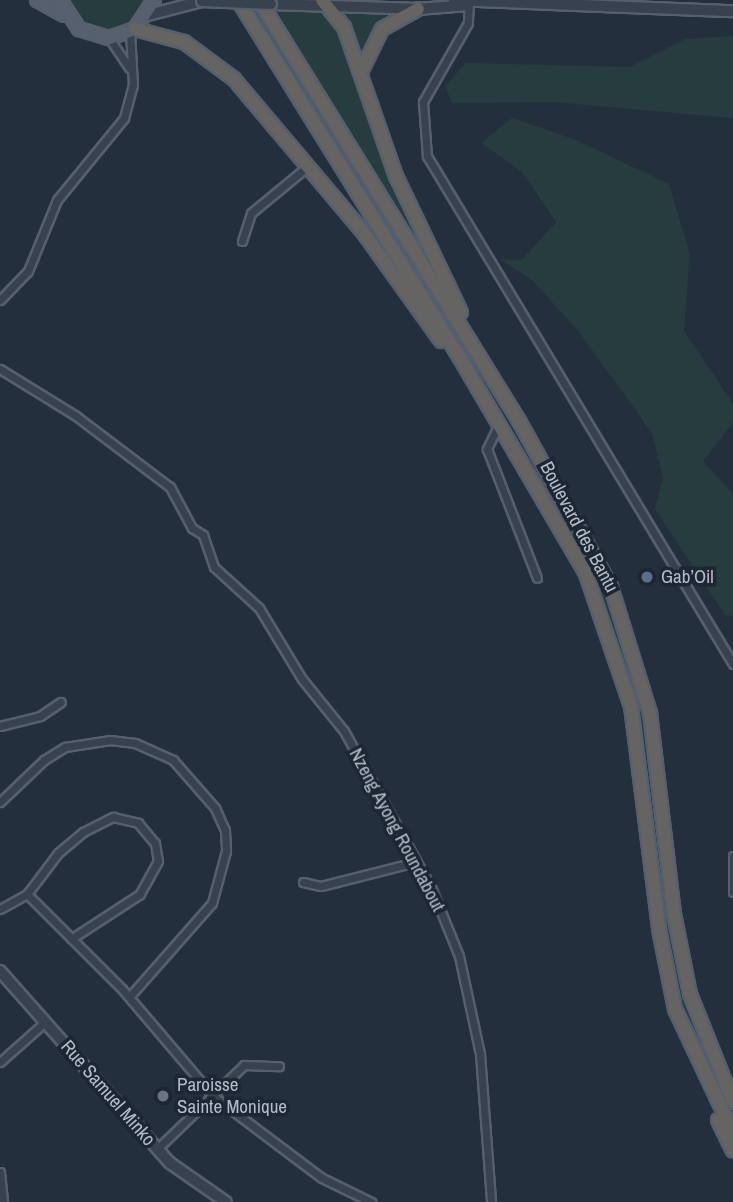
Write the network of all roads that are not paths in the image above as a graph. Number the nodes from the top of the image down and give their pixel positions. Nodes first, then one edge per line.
1 (37, 0) edge
2 (60, 0) edge
3 (154, 0) edge
4 (238, 0) edge
5 (454, 0) edge
6 (202, 1) edge
7 (271, 2) edge
8 (469, 2) edge
9 (325, 3) edge
10 (418, 9) junction
11 (733, 11) edge
12 (148, 15) junction
13 (70, 20) junction
14 (132, 31) junction
15 (109, 38) junction
16 (132, 71) junction
17 (360, 76) junction
18 (309, 166) junction
19 (242, 241) dead end
20 (0, 300) edge
21 (0, 369) edge
22 (480, 391) junction
23 (519, 421) junction
24 (500, 424) junction
25 (537, 578) dead end
26 (733, 664) edge
27 (61, 702) dead end
28 (0, 726) edge
29 (0, 802) edge
30 (733, 856) edge
31 (415, 862) junction
32 (303, 882) dead end
33 (733, 892) edge
34 (27, 894) junction
35 (0, 909) edge
36 (71, 939) junction
37 (0, 971) edge
38 (129, 997) junction
39 (693, 1004) junction
40 (676, 1009) junction
41 (45, 1022) junction
42 (0, 1062) edge
43 (279, 1066) dead end
44 (733, 1087) edge
45 (213, 1096) junction
46 (733, 1102) edge
47 (733, 1132) edge
48 (157, 1149) junction
49 (733, 1151) edge
50 (0, 1171) edge
51 (3, 1202) edge
52 (226, 1202) edge
53 (371, 1202) edge
54 (491, 1202) edge

1 - 13 main road
2 - 13 main road
3 - 12 main road
4 - 22 highway, Boulevard des Bantu
5 - 8 street
6 - 7 street, bridge
6 - 12 street
7 - 9 street
7 - 23 highway, Boulevard des Bantu
8 - 10 street
8 - 11 street
8 - 26 street
9 - 10 street
9 - 17 highway
10 - 17 highway
12 - 14 main road
13 - 15 main road
14 - 15 main road
14 - 16 street
14 - 18 highway
15 - 16 street
16 - 20 street
17 - 23 highway
18 - 19 street
18 - 22 highway
21 - 31 street, Nzeng Ayong Roundabout
22 - 24 highway, Boulevard des Bantu
23 - 39 highway, Boulevard des Bantu
24 - 25 street
24 - 40 highway, Boulevard des Bantu
27 - 28 street
29 - 38 street
30 - 33 street
31 - 32 street
31 - 54 street, Nzeng Ayong Roundabout
34 - 35 street
34 - 36 street
34 - 36 street
36 - 38 street
37 - 41 street, Rue Samuel Minko
38 - 45 street
39 - 44 highway
39 - 46 highway, Boulevard des Bantu
40 - 47 highway, Boulevard des Bantu
40 - 49 highway
41 - 42 street
41 - 48 street, Rue Samuel Minko
43 - 45 street
45 - 48 street
45 - 53 street
48 - 52 street, Rue Samuel Minko
50 - 51 street

